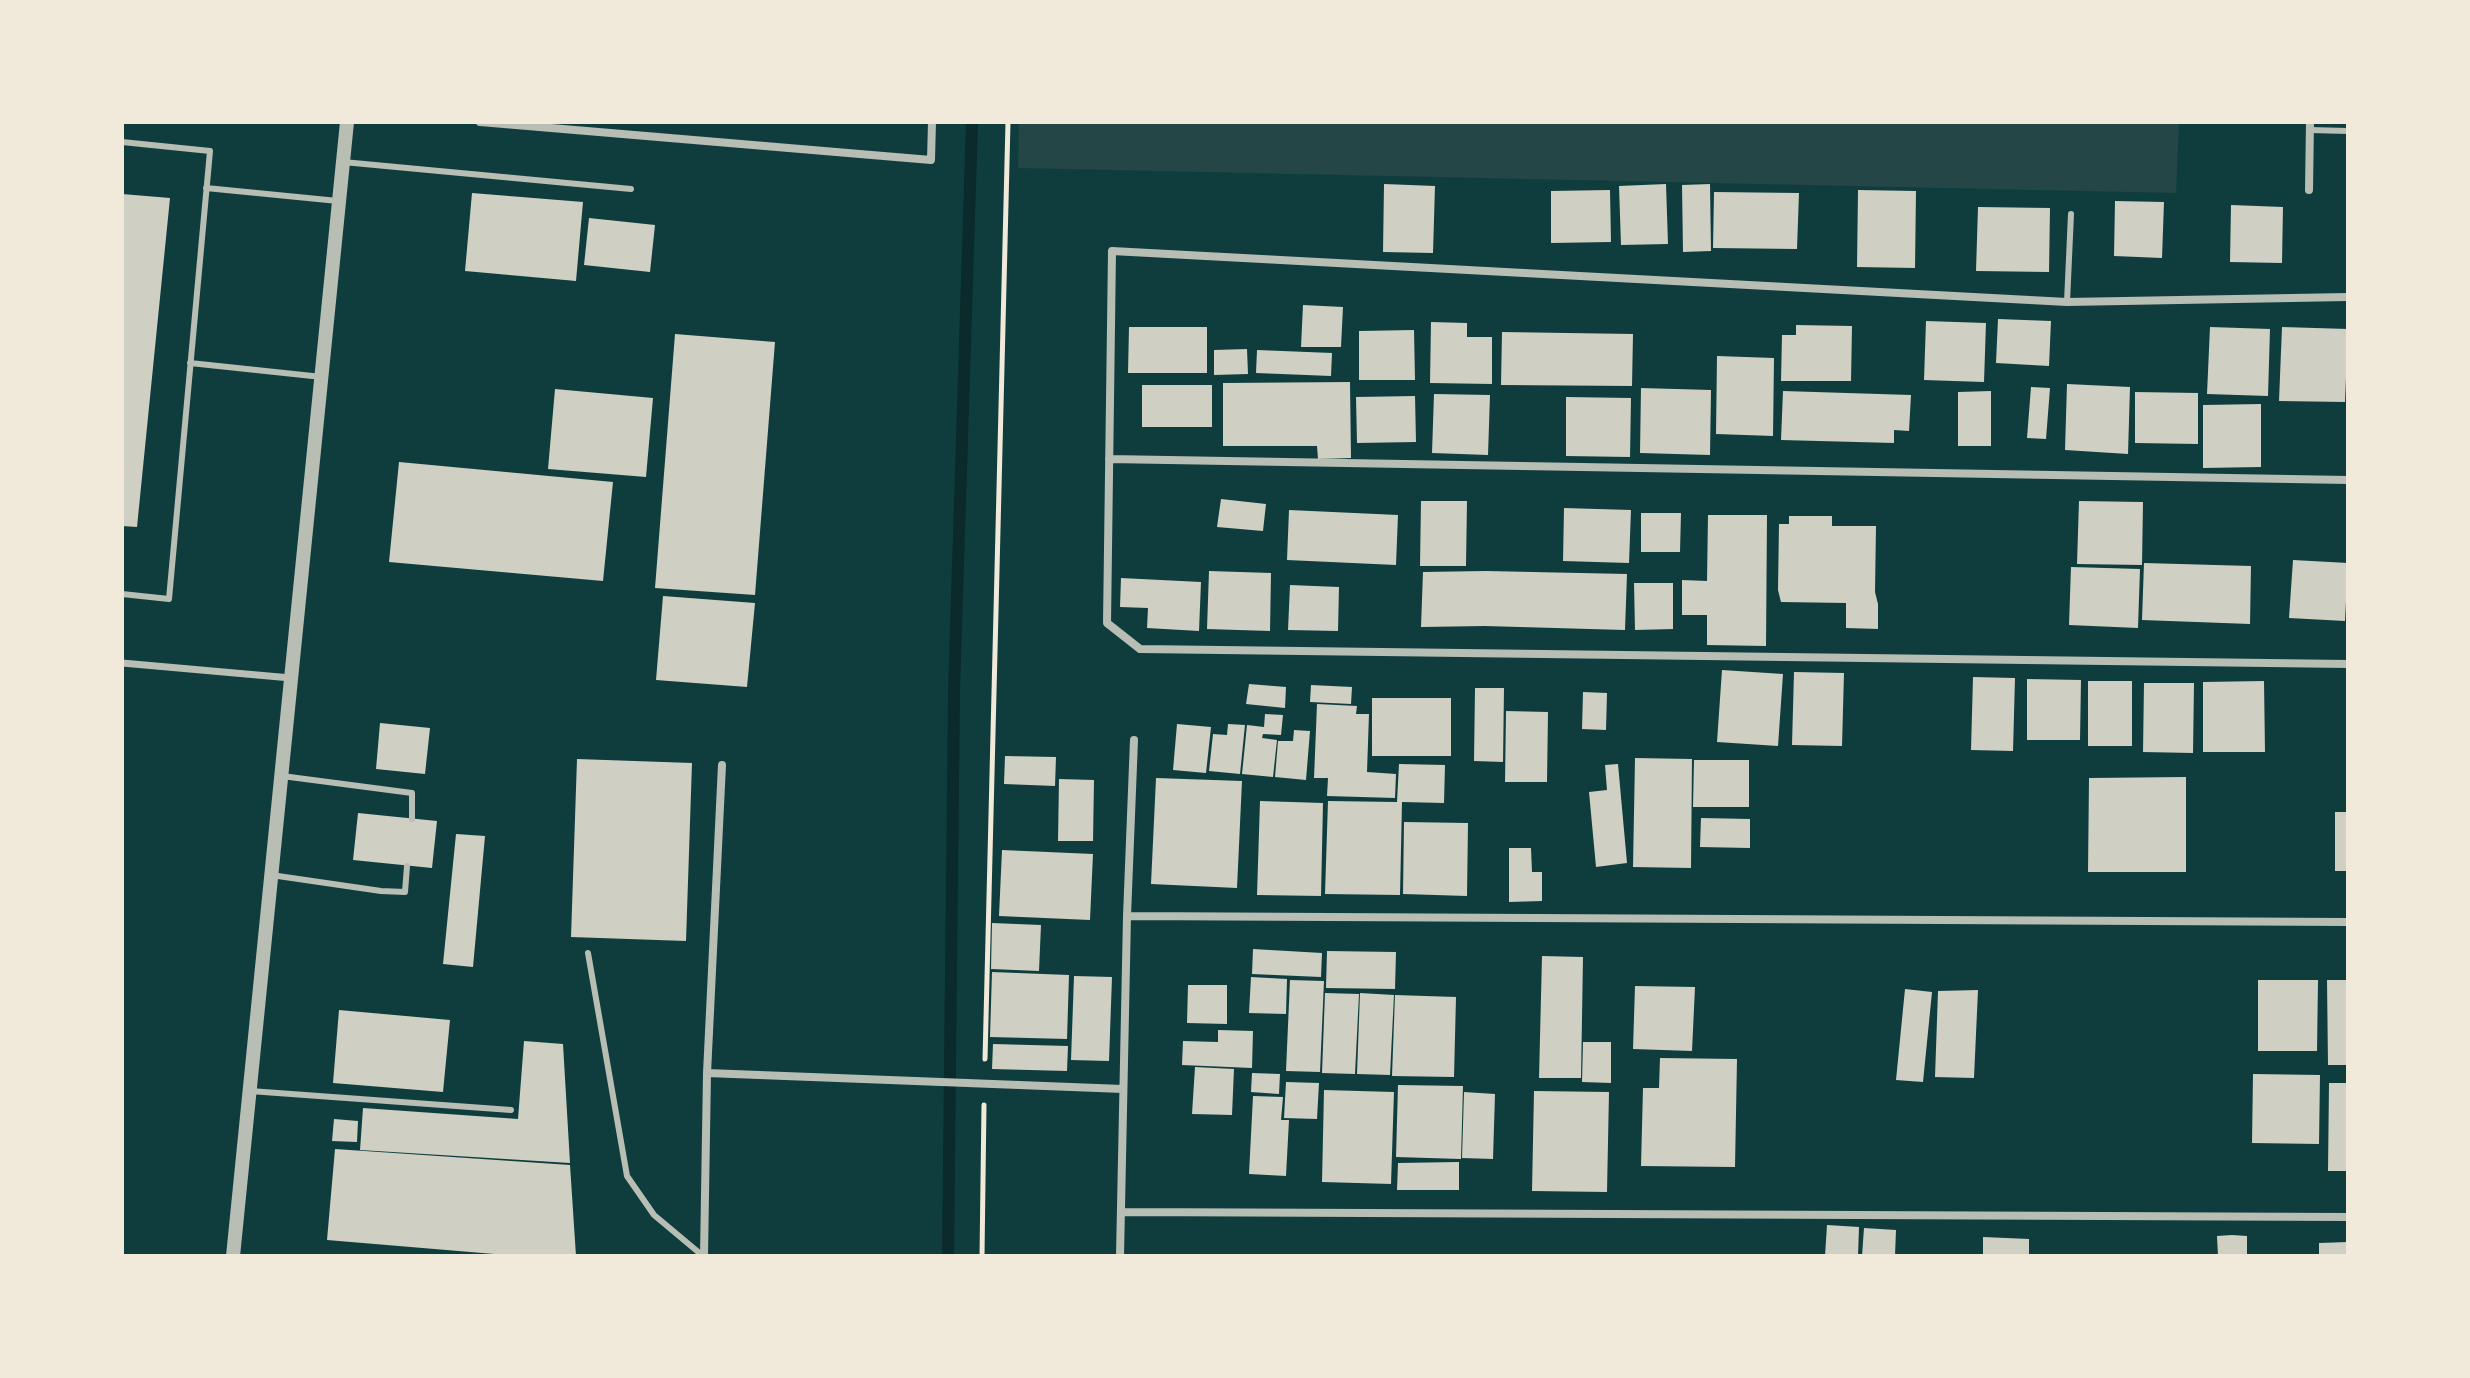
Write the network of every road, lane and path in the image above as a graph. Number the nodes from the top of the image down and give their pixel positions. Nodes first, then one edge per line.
1 (347, 122) edge
2 (480, 122) edge
3 (932, 122) edge
4 (1008, 122) edge
5 (2309, 126) edge
6 (2348, 131) edge
7 (122, 142) edge
8 (343, 162) junction
9 (206, 188) junction
10 (631, 189) dead end
11 (2309, 190) dead end
12 (339, 201) junction
13 (2071, 214) dead end
14 (2348, 297) edge
15 (2067, 302) junction
16 (190, 363) junction
17 (322, 377) junction
18 (1109, 459) junction
19 (2348, 480) edge
20 (122, 594) edge
21 (122, 663) edge
22 (2348, 664) edge
23 (291, 678) junction
24 (1134, 740) dead end
25 (722, 765) dead end
26 (281, 776) junction
27 (412, 819) dead end
28 (407, 866) dead end
29 (271, 875) junction
30 (1127, 916) junction
31 (2348, 922) edge
32 (588, 953) dead end
33 (707, 1073) junction
34 (984, 1083) junction
35 (1123, 1089) junction
36 (250, 1091) junction
37 (511, 1110) dead end
38 (1121, 1212) junction
39 (2348, 1217) edge
40 (233, 1256) edge
41 (703, 1256) edge
42 (982, 1256) edge
43 (1120, 1256) edge

1 - 8 street
2 - 3 street
4 - 34 path
5 - 6 lane
5 - 11 street
7 - 9 lane
8 - 10 lane
8 - 12 street
9 - 12 lane
9 - 16 lane
12 - 17 street
13 - 15 lane
14 - 15 street
15 - 18 street
16 - 17 lane
16 - 20 lane
17 - 23 street
18 - 19 street
18 - 22 street
21 - 23 street
23 - 26 street
24 - 30 street
25 - 33 street
26 - 27 lane
26 - 29 street
28 - 29 lane
29 - 36 street
30 - 31 street
30 - 35 street
32 - 41 lane
33 - 34 street
33 - 41 street
34 - 35 street
34 - 42 path
35 - 38 street
36 - 37 lane
36 - 40 street
38 - 39 street
38 - 43 street

